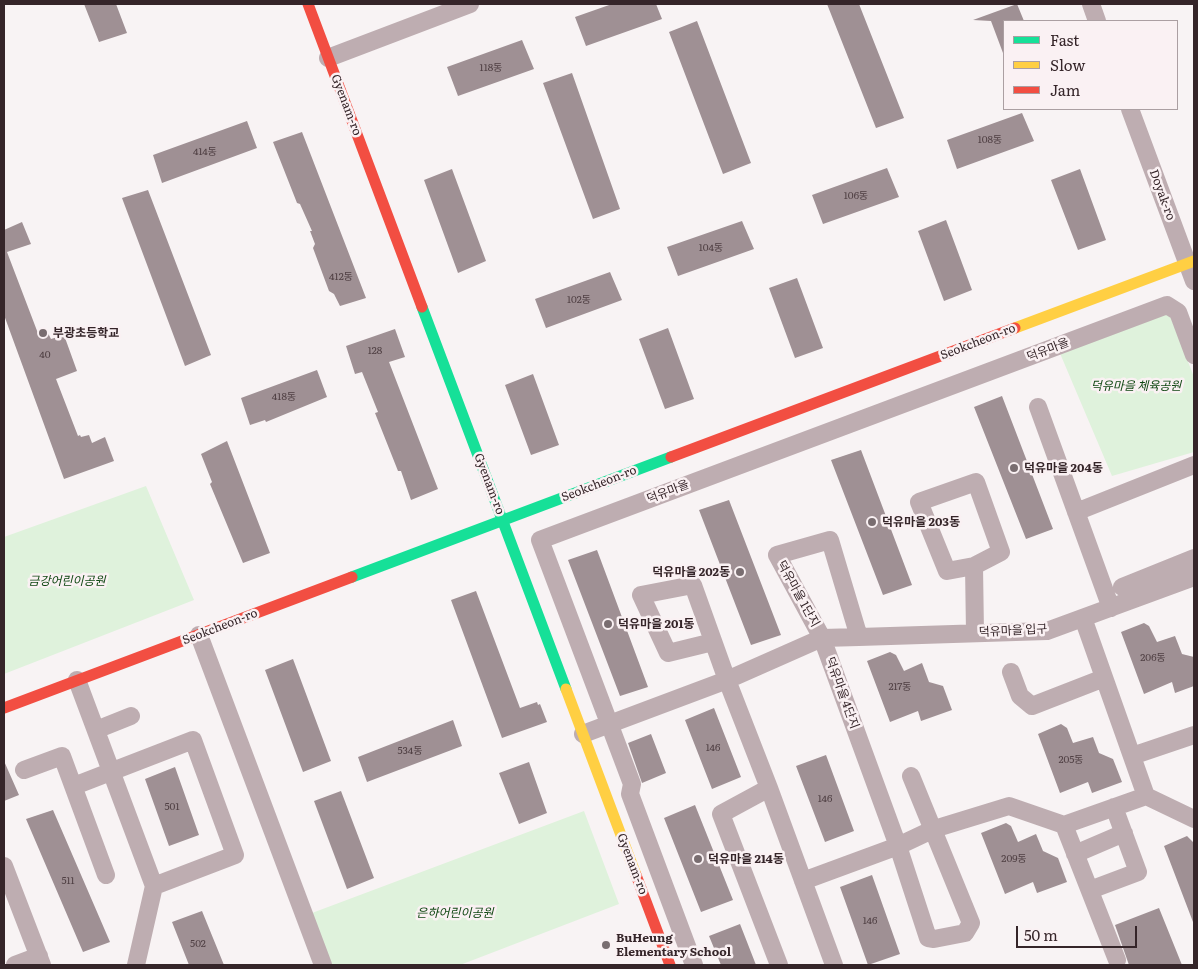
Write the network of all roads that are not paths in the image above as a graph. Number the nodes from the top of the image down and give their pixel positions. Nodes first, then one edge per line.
1 (308, 4) edge
2 (470, 4) edge
3 (1091, 4) edge
4 (1097, 20) edge
5 (328, 58) junction
6 (1130, 110) edge
7 (1191, 262) edge
8 (1194, 281) edge
9 (1194, 355) edge
10 (1038, 407) dead end
11 (1194, 465) edge
12 (1076, 512) junction
13 (502, 520) junction
14 (1194, 558) edge
15 (974, 566) junction
16 (1194, 577) edge
17 (1122, 587) dead end
18 (1111, 608) junction
19 (1083, 618) junction
20 (975, 634) junction
21 (199, 635) junction
22 (859, 637) junction
23 (822, 638) junction
24 (713, 642) junction
25 (1011, 672) dead end
26 (1104, 678) junction
27 (77, 680) junction
28 (727, 680) junction
29 (4, 708) edge
30 (131, 716) dead end
31 (609, 724) junction
32 (96, 730) junction
33 (583, 734) junction
34 (1194, 736) edge
35 (1132, 756) junction
36 (24, 770) dead end
37 (111, 772) junction
38 (911, 776) dead end
39 (74, 786) junction
40 (769, 788) junction
41 (1146, 796) junction
42 (1114, 808) junction
43 (1194, 819) edge
44 (1064, 825) junction
45 (934, 829) junction
46 (1124, 833) junction
47 (898, 846) junction
48 (1076, 854) junction
49 (4, 866) edge
50 (106, 875) dead end
51 (803, 881) junction
52 (154, 886) junction
53 (1090, 890) junction
54 (1117, 960) dead end
55 (41, 961) edge
56 (15, 965) edge
57 (136, 965) edge
58 (323, 965) edge
59 (670, 965) edge
60 (694, 965) edge
61 (779, 965) edge
62 (834, 965) edge

1 - 5 street, Gyenam-ro
2 - 5 street
3 - 4 street
5 - 13 street, Gyenam-ro
6 - 7 street, Doyak-ro
7 - 8 street, Doyak-ro
7 - 13 street, Seokcheon-ro
9 - 31 street, 덕유마을
10 - 12 street
11 - 12 street
12 - 18 street
13 - 21 street, Seokcheon-ro
13 - 33 street, Gyenam-ro
14 - 17 street
15 - 15 street
15 - 20 street
16 - 18 street, 덕유마을 입구
18 - 19 street, 덕유마을 입구
19 - 20 street, 덕유마을 입구
19 - 26 street
20 - 22 street, 덕유마을 입구
21 - 27 street, Seokcheon-ro
21 - 58 street
22 - 23 street, 덕유마을 입구
22 - 23 street, 덕유마을 1단지
23 - 28 street
23 - 47 street, 덕유마을 4단지
24 - 24 street
24 - 28 street
25 - 26 street
26 - 35 street
27 - 29 street, Seokcheon-ro
27 - 32 street
28 - 31 street
28 - 40 street
30 - 32 street
31 - 33 street
31 - 60 street, 덕유마을
32 - 37 street
33 - 59 street, Gyenam-ro
34 - 35 street
35 - 41 street
36 - 39 street
37 - 39 street
37 - 52 street
37 - 52 street
38 - 45 street, 덕유마을 4단지
39 - 50 street
40 - 51 street
40 - 61 street
41 - 42 street
41 - 43 street
42 - 44 street
42 - 46 street
44 - 45 street
44 - 48 street
45 - 47 street
45 - 47 street, 덕유마을 4단지
46 - 48 street
46 - 53 street
47 - 51 street
48 - 53 street
49 - 55 street
51 - 62 street
52 - 57 street
53 - 54 street
55 - 56 street

